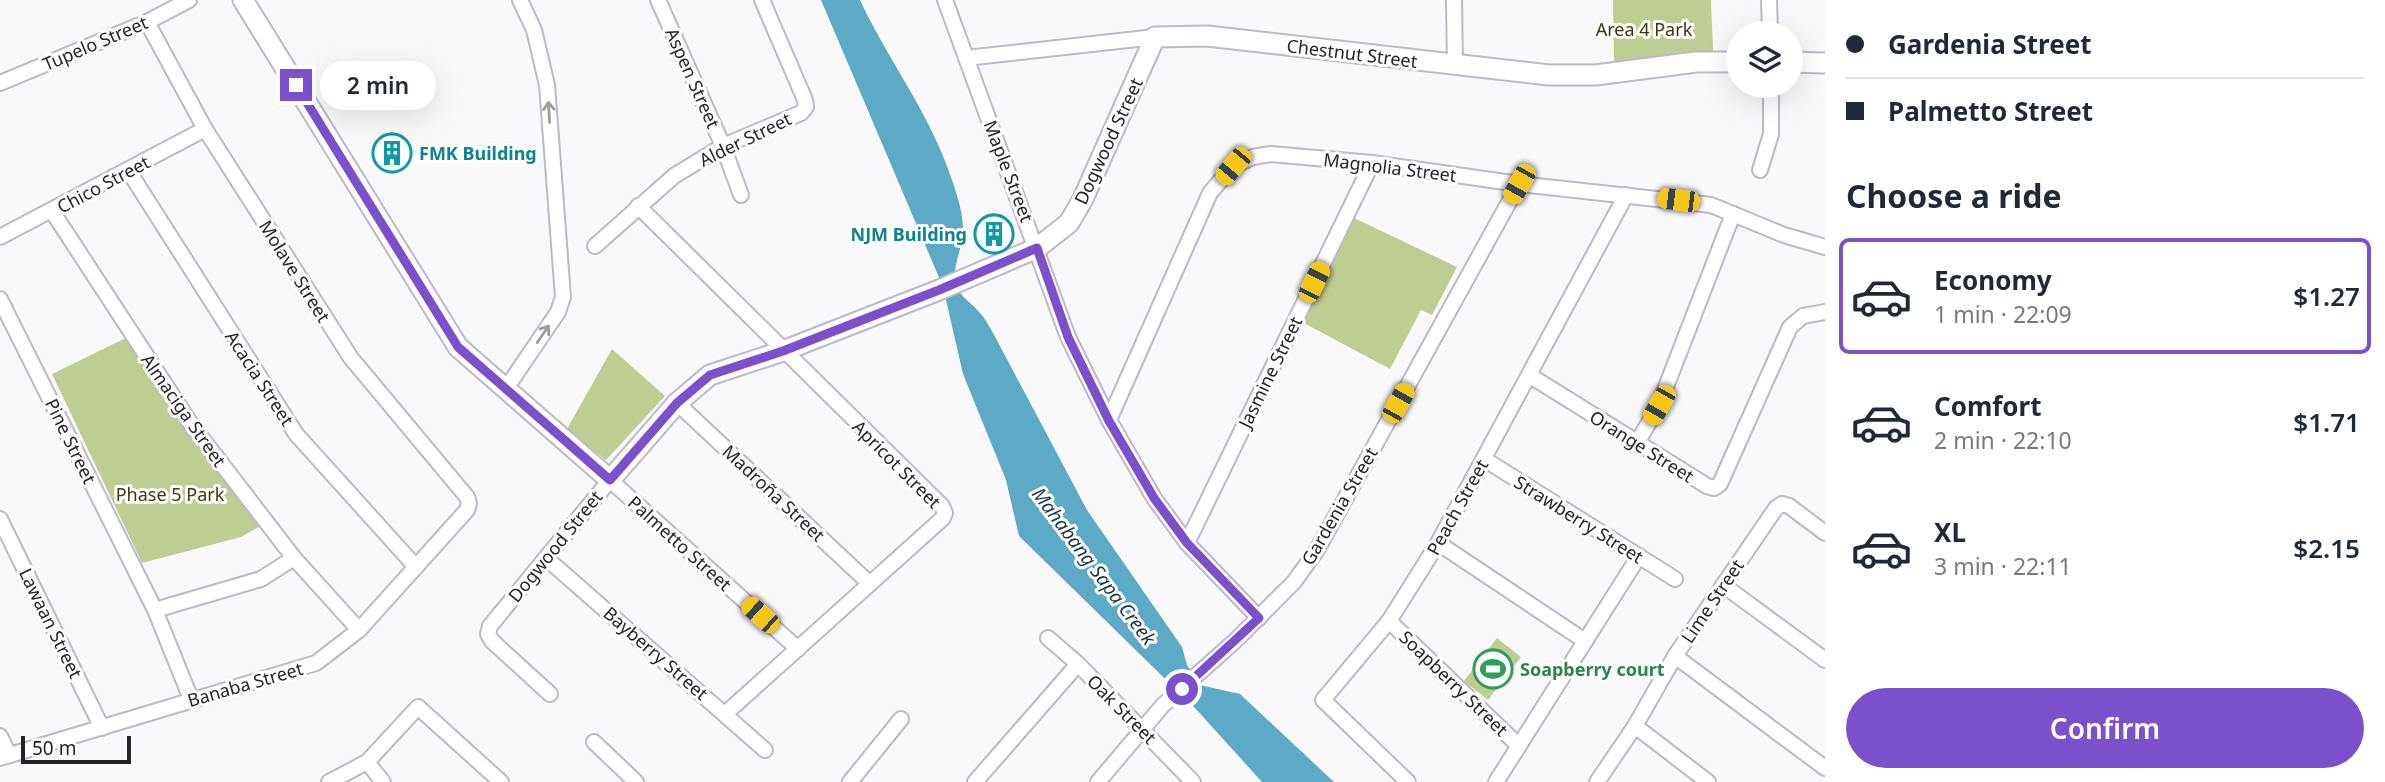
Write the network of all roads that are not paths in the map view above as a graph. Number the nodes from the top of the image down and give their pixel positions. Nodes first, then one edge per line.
1 (189, 0) edge
2 (243, 0) edge
3 (520, 0) edge
4 (658, 0) edge
5 (762, 0) edge
6 (945, 0) edge
7 (1454, 0) edge
8 (1769, 0) edge
9 (1770, 21) edge
10 (147, 22) junction
11 (1155, 37) junction
12 (966, 58) junction
13 (1726, 62) edge
14 (1803, 62) edge
15 (1825, 63) edge
16 (1455, 65) junction
17 (0, 83) edge
18 (1771, 98) edge
19 (205, 129) junction
20 (723, 146) junction
21 (1372, 163) junction
22 (128, 170) junction
23 (1760, 170) dead end
24 (1519, 184) junction
25 (741, 195) dead end
26 (1626, 195) junction
27 (638, 206) junction
28 (52, 211) junction
29 (1733, 214) junction
30 (0, 237) edge
31 (595, 246) dead end
32 (1825, 247) edge
33 (1037, 248) junction
34 (0, 299) edge
35 (1825, 312) edge
36 (783, 351) junction
37 (1529, 375) junction
38 (505, 390) junction
39 (677, 403) junction
40 (1109, 421) junction
41 (1637, 443) junction
42 (1484, 458) junction
43 (610, 480) junction
44 (469, 503) joint
45 (0, 519) edge
46 (1825, 533) edge
47 (1187, 543) junction
48 (1438, 543) junction
49 (1639, 556) junction
50 (294, 558) junction
51 (546, 558) junction
52 (416, 567) junction
53 (1675, 579) dead end
54 (870, 584) junction
55 (1723, 586) junction
56 (155, 610) junction
57 (1259, 618) junction
58 (1389, 621) junction
59 (359, 630) junction
60 (1048, 638) dead end
61 (1585, 641) junction
62 (798, 649) junction
63 (1675, 656) junction
64 (1825, 660) edge
65 (1078, 664) junction
66 (550, 694) dead end
67 (191, 699) junction
68 (725, 714) junction
69 (901, 719) dead end
70 (1635, 726) junction
71 (102, 728) junction
72 (1143, 729) junction
73 (0, 736) edge
74 (594, 742) dead end
75 (1519, 746) junction
76 (765, 750) dead end
77 (5, 756) edge
78 (367, 762) junction
79 (1825, 768) edge
80 (1693, 777) edge
81 (634, 781) edge
82 (330, 782) edge
83 (383, 782) edge
84 (501, 782) edge
85 (850, 782) edge
86 (975, 782) edge
87 (1098, 782) edge
88 (1193, 782) edge
89 (1408, 782) edge
90 (1496, 782) edge
91 (1597, 782) edge
92 (1708, 782) edge

1 - 10 street, Tupelo Street
2 - 38 street, Palmetto Street
38 -> 3 street
4 - 20 street, Aspen Street
5 - 20 street, Alder Street
6 - 12 street, Maple Street
7 - 16 street
8 - 9 street
10 - 17 street, Tupelo Street
10 - 19 street, Molave Street
11 - 12 street, Chestnut Street
11 - 16 street, Chestnut Street
11 - 33 street, Dogwood Street
12 - 33 street, Maple Street
13 - 16 street, Chestnut Street
14 - 15 street
18 - 23 street
19 - 22 street, Chico Street
19 - 44 street, Molave Street
20 - 25 street, Aspen Street
20 - 27 street, Alder Street
21 - 24 street, Magnolia Street
21 - 40 street, Magnolia Street
21 - 47 street, Jasmine Street
22 - 28 street, Chico Street
22 - 52 street, Acacia Street
24 - 26 street, Magnolia Street
24 - 57 street, Gardenia Street
26 - 29 street, Magnolia Street
26 - 37 street, Peach Street
27 - 31 street, Alder Street
27 - 36 street, Apricot Street
28 - 30 street, Chico Street
28 - 50 street, Almaciga Street
29 - 32 street, Magnolia Street
29 - 41 street
33 - 36 street, Dogwood Street
33 - 40 street, Maple Street
34 - 56 street, Pine Street
35 - 41 street, Orange Street
36 - 39 street, Dogwood Street
36 - 54 street, Apricot Street
37 - 41 street, Orange Street
37 - 42 street, Peach Street
38 - 43 street, Palmetto Street
39 - 43 street, Dogwood Street
39 - 54 street, Madroña Street
40 - 47 street, Maple Street
42 - 48 street, Peach Street
42 - 49 street, Strawberry Street
43 - 51 street, Dogwood Street
43 - 62 street, Palmetto Street
44 - 52 street, Banaba Street
45 - 71 street, Lawaan Street
46 - 55 street, Lime Street
47 - 57 street, Maple Street
48 - 58 street, Peach Street
48 - 61 street
49 - 53 street, Strawberry Street
49 - 61 street
50 - 56 street
50 - 59 street, Almaciga Street
51 - 66 street, Dogwood Street
51 - 68 street, Bayberry Street
52 - 59 street, Banaba Street
54 - 62 street, Apricot Street
55 - 63 street, Lime Street
55 - 64 street
56 - 67 street, Pine Street
57 - 72 street, Gardenia Street
58 - 75 street, Soapberry Street
58 - 89 street, Peach Street
59 - 67 street, Banaba Street
60 - 65 street, Oak Street
61 - 75 street
62 - 68 street, Apricot Street
63 - 70 street, Lime Street
63 - 79 street
65 - 72 street, Oak Street
65 - 86 street
67 - 71 street, Banaba Street
68 - 76 street, Bayberry Street
69 - 85 street
70 - 80 street
70 - 91 street, Lime Street
71 - 77 street, Banaba Street
72 - 87 street, Gardenia Street
72 - 88 street, Oak Street
73 - 77 street
74 - 81 street
75 - 90 street
78 - 82 street
78 - 83 street
78 - 84 street
80 - 92 street

